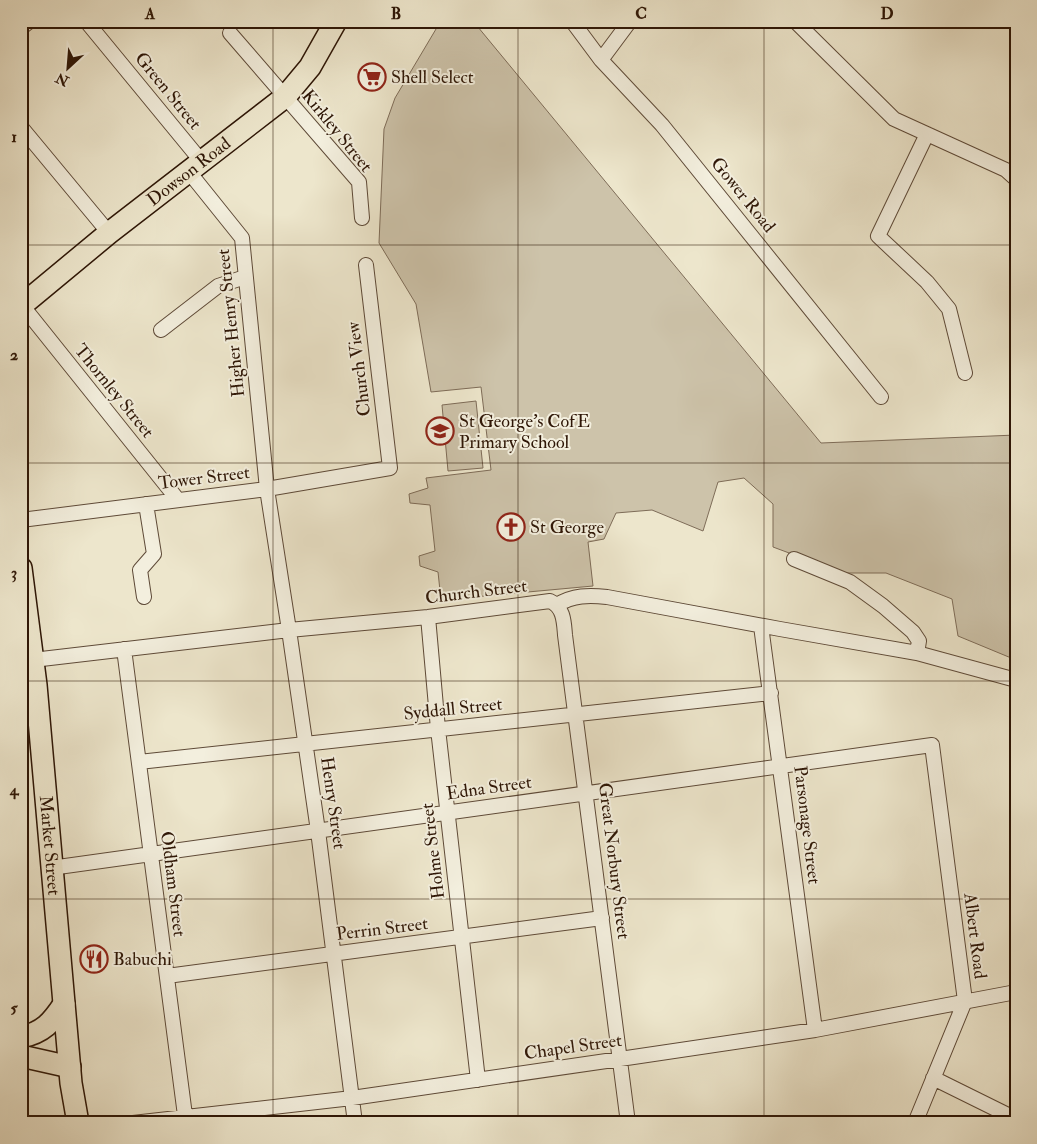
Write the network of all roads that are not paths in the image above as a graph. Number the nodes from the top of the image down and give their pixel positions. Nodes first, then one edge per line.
1 (30, 21) edge
2 (86, 21) edge
3 (336, 21) edge
4 (572, 21) edge
5 (630, 21) edge
6 (795, 21) edge
7 (21, 28) edge
8 (230, 33) dead end
9 (601, 60) junction
10 (285, 97) junction
11 (21, 127) edge
12 (927, 134) junction
13 (195, 167) junction
14 (1016, 179) edge
15 (362, 218) dead end
16 (109, 233) junction
17 (366, 265) dead end
18 (245, 278) junction
19 (21, 305) edge
20 (161, 330) dead end
21 (965, 373) dead end
22 (882, 396) dead end
23 (390, 468) joint
24 (267, 489) junction
25 (178, 500) junction
26 (146, 504) junction
27 (21, 520) edge
28 (794, 559) dead end
29 (21, 568) edge
30 (144, 596) dead end
31 (557, 605) junction
32 (428, 617) junction
33 (761, 626) junction
34 (289, 630) junction
35 (124, 649) junction
36 (917, 653) junction
37 (33, 660) junction
38 (1016, 680) edge
39 (28, 686) edge
40 (771, 693) junction
41 (575, 714) junction
42 (438, 729) junction
43 (305, 744) junction
44 (932, 745) joint
45 (138, 762) junction
46 (780, 766) junction
47 (586, 793) junction
48 (447, 813) junction
49 (318, 831) junction
50 (151, 854) junction
51 (51, 868) junction
52 (602, 918) junction
53 (462, 938) junction
54 (334, 954) junction
55 (167, 976) junction
56 (1016, 992) edge
57 (965, 1001) junction
58 (64, 1004) junction
59 (815, 1030) junction
60 (21, 1037) edge
61 (21, 1056) edge
62 (620, 1059) junction
63 (70, 1067) junction
64 (932, 1078) junction
65 (478, 1080) junction
66 (352, 1098) junction
67 (1016, 1119) edge
68 (186, 1120) edge
69 (78, 1123) edge
70 (132, 1123) edge
71 (355, 1123) edge
72 (628, 1123) edge
73 (915, 1123) edge

1 - 7 street
2 - 13 street, Green Street
3 - 10 main road, Dowson Road
4 - 9 street, Gower Road
5 - 9 street
6 - 12 street
8 - 10 street, Kirkley Street
9 - 22 street, Gower Road
10 - 13 main road, Dowson Road
10 - 15 street, Kirkley Street
11 - 16 street
12 - 14 street
12 - 21 street
13 - 16 main road, Dowson Road
13 - 18 street, Higher Henry Street
16 - 19 main road, Dowson Road
17 - 23 street, Church View
18 - 20 street
18 - 24 street, Higher Henry Street
19 - 25 street, Thornley Street
23 - 24 street, Tower Street
24 - 25 street, Tower Street
24 - 34 street, Henry Street
25 - 26 street, Tower Street
26 - 27 street, Tower Street
26 - 30 street
28 - 36 street
29 - 37 main road, Market Street
31 - 32 street, Church Street
31 - 33 street, Church Street
31 - 41 street, Great Norbury Street
32 - 34 street, Church Street
32 - 42 street, Holme Street
33 - 36 street, Church Street
33 - 40 street, Parsonage Street
34 - 35 street, Church Street
34 - 43 street, Henry Street
35 - 37 street, Church Street
35 - 45 street, Oldham Street
36 - 38 street, Church Street
37 - 39 main road, Market Street
39 - 51 main road, Market Street
40 - 41 street, Syddall Street
40 - 46 street, Parsonage Street
41 - 42 street, Syddall Street
41 - 47 street, Great Norbury Street
42 - 43 street, Syddall Street
42 - 48 street, Holme Street
43 - 45 street, Syddall Street
43 - 49 street, Henry Street
44 - 46 street, Edna Street
44 - 57 street, Albert Road
45 - 50 street, Oldham Street
46 - 47 street, Edna Street
46 - 59 street, Parsonage Street
47 - 48 street, Edna Street
47 - 52 street, Great Norbury Street
48 - 49 street, Edna Street
48 - 53 street, Holme Street
49 - 50 street, Edna Street
49 - 54 street, Henry Street
50 - 51 street, Edna Street
50 - 55 street, Oldham Street
51 - 58 main road, Market Street
52 - 53 street, Perrin Street
52 - 62 street, Great Norbury Street
53 - 54 street, Perrin Street
53 - 65 street, Holme Street
54 - 55 street, Perrin Street
54 - 66 street, Henry Street
55 - 68 street, Oldham Street
56 - 57 street, Chapel Street
57 - 59 street, Chapel Street
57 - 64 street, Albert Road
58 - 60 main road
58 - 63 main road, Market Street
59 - 62 street, Chapel Street
61 - 63 main road
62 - 65 street, Chapel Street
62 - 72 street, Great Norbury Street
63 - 69 main road, Market Street
64 - 67 street
64 - 73 street, Albert Road
65 - 66 street, Chapel Street
66 - 68 street, Chapel Street
66 - 71 street, Henry Street
68 - 70 street, Chapel Street

